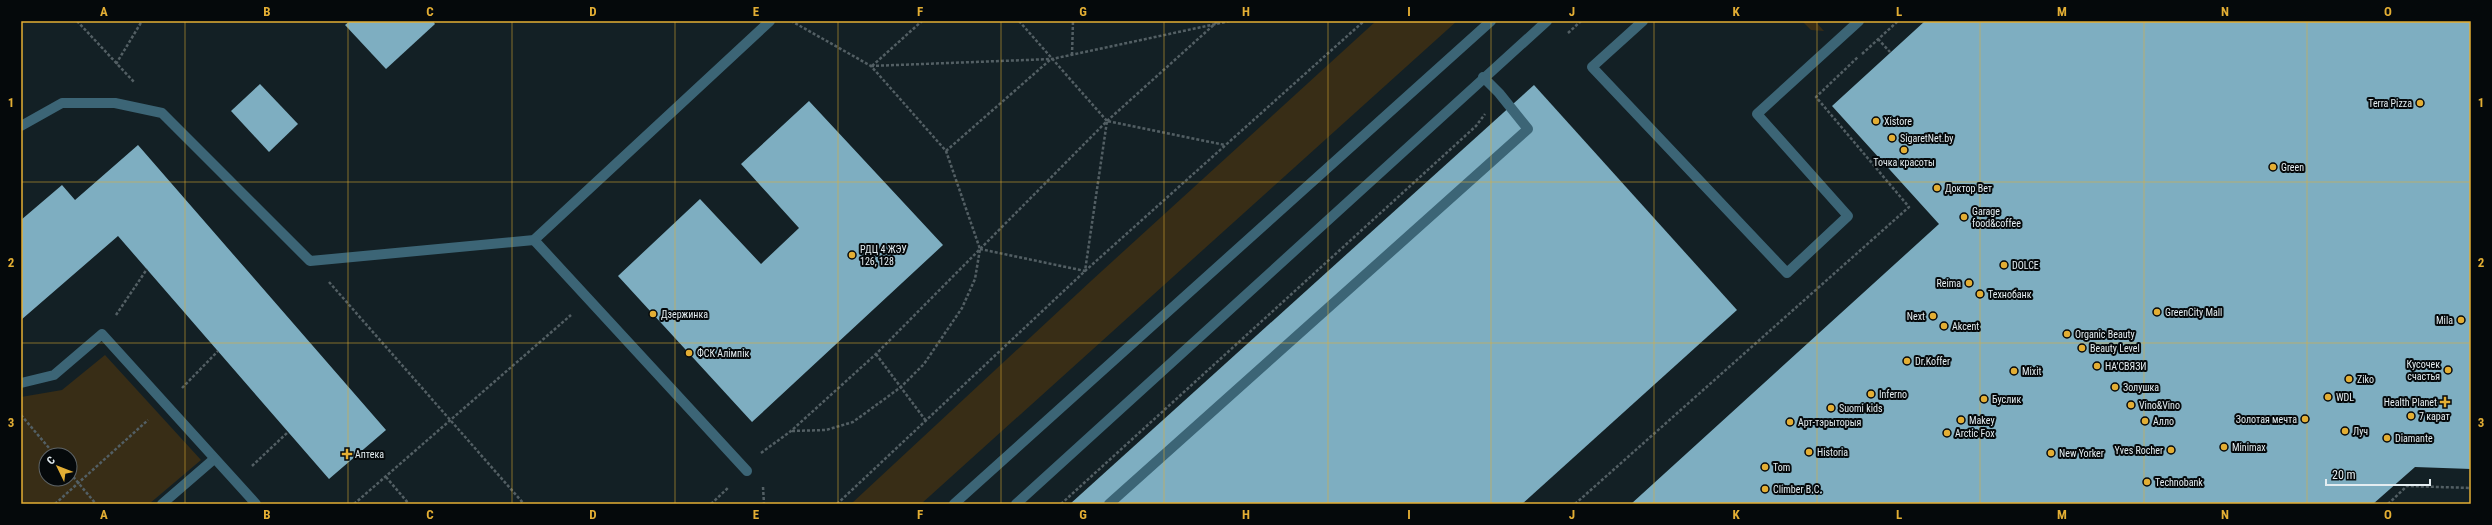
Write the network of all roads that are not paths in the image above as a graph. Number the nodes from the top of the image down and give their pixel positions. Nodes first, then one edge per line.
1 (770, 21) edge
2 (1490, 21) edge
3 (1547, 21) edge
4 (1643, 21) edge
5 (1859, 21) edge
6 (1483, 77) junction
7 (22, 123) edge
8 (534, 240) junction
9 (21, 383) edge
10 (214, 459) junction
11 (747, 471) road end
12 (162, 504) edge
13 (256, 504) edge
14 (954, 504) edge
15 (1016, 504) edge
16 (1110, 504) edge

1 - 8 lane
2 - 14 lane
3 - 6 lane
4 - 5 lane
6 - 15 lane
6 - 16 lane
7 - 8 lane
8 - 11 lane
9 - 10 lane
10 - 12 lane
10 - 13 lane

